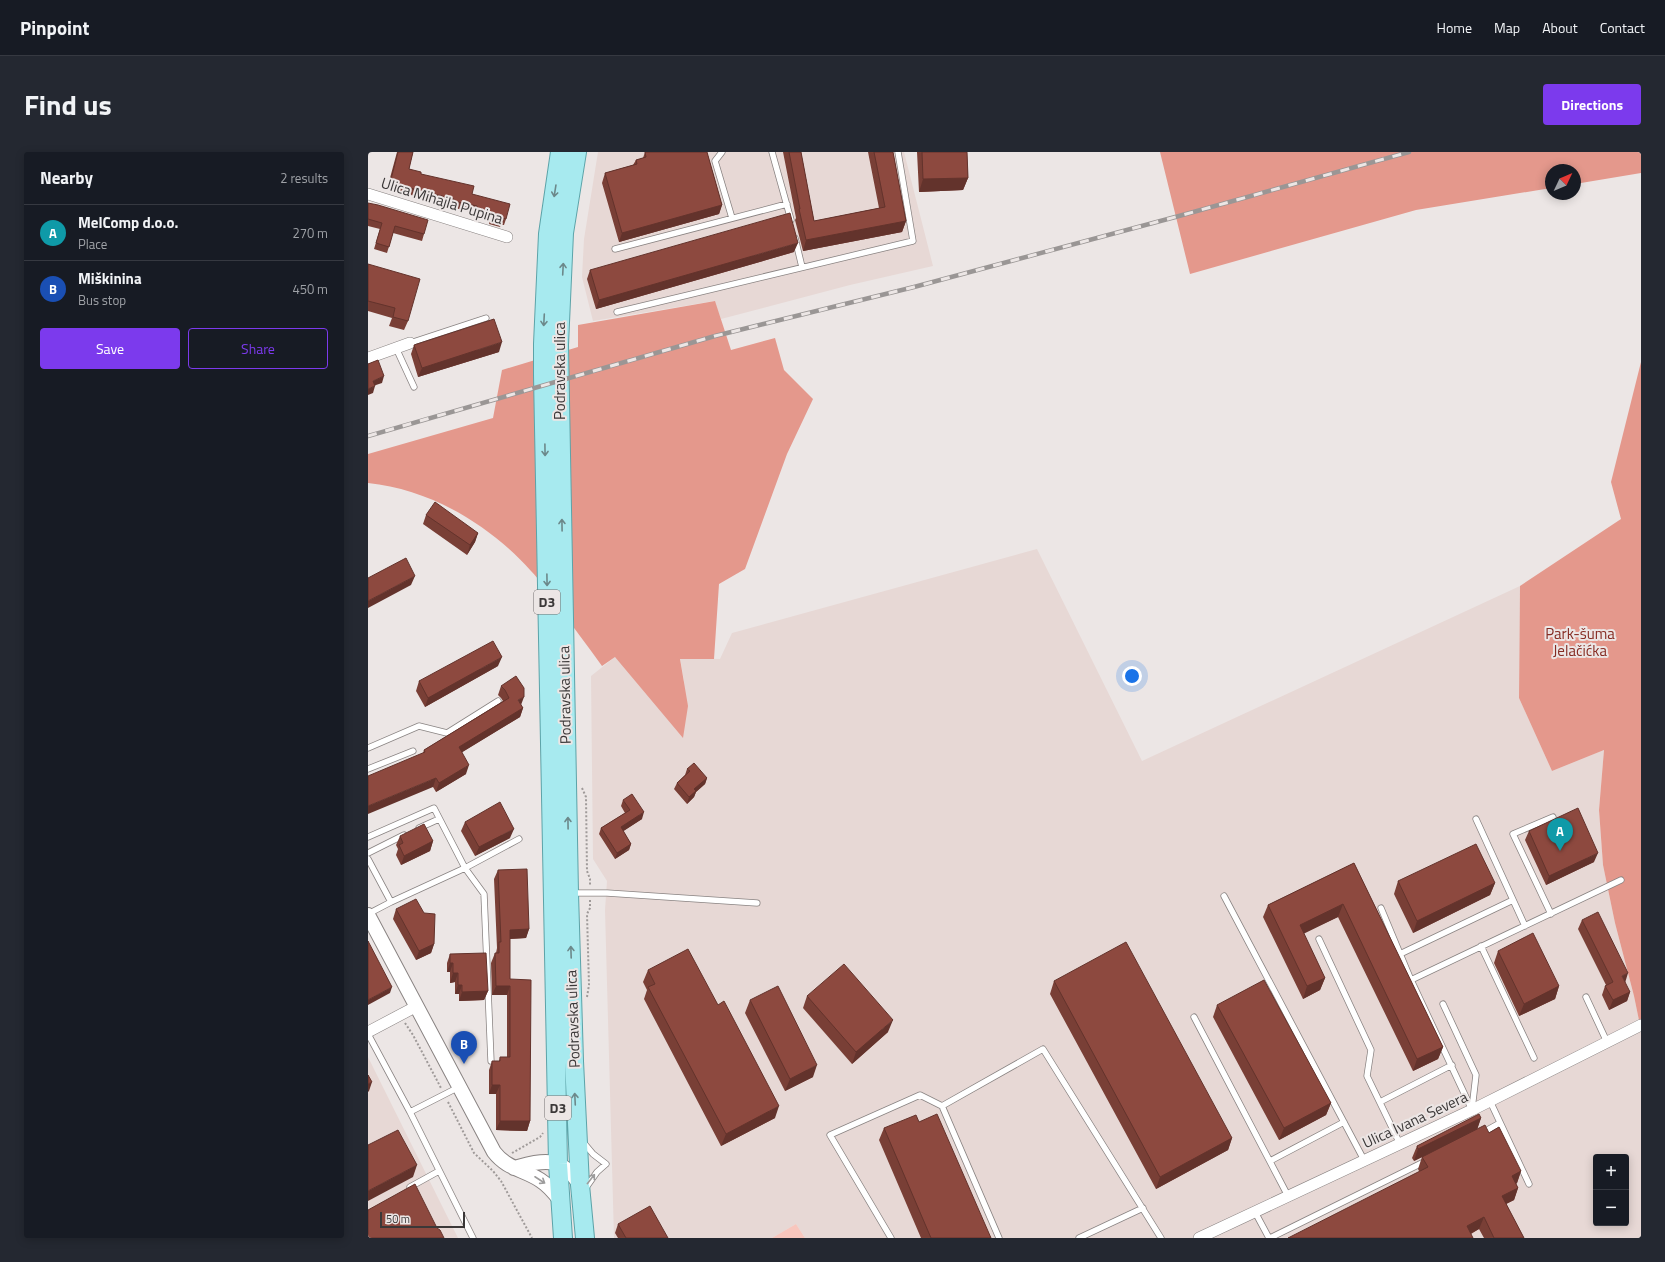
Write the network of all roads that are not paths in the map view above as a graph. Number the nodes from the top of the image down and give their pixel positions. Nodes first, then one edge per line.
1 (560, 152) edge
2 (577, 152) edge
3 (722, 152) edge
4 (772, 152) edge
5 (898, 152) edge
6 (368, 194) edge
7 (787, 204) junction
8 (732, 218) junction
9 (792, 225) edge
10 (794, 232) edge
11 (507, 237) dead end
12 (615, 249) dead end
13 (802, 267) junction
14 (617, 312) dead end
15 (486, 318) dead end
16 (410, 343) joint
17 (396, 348) junction
18 (368, 358) edge
19 (414, 387) dead end
20 (498, 701) dead end
21 (368, 748) edge
22 (413, 751) dead end
23 (368, 769) edge
24 (1553, 816) dead end
25 (439, 819) junction
26 (1476, 819) dead end
27 (368, 837) edge
28 (519, 839) dead end
29 (368, 853) edge
30 (368, 859) edge
31 (465, 868) junction
32 (1621, 880) dead end
33 (569, 893) junction
34 (1224, 896) dead end
35 (1513, 900) junction
36 (392, 902) junction
37 (757, 904) dead end
38 (1381, 908) dead end
39 (368, 914) edge
40 (1551, 914) junction
41 (1525, 926) junction
42 (1319, 939) dead end
43 (1481, 946) junction
44 (1400, 954) junction
45 (1411, 980) junction
46 (1586, 997) dead end
47 (1443, 1004) dead end
48 (417, 1006) junction
49 (1194, 1017) dead end
50 (1641, 1025) edge
51 (368, 1033) edge
52 (1607, 1042) junction
53 (1534, 1058) dead end
54 (491, 1061) edge
55 (1452, 1066) junction
56 (459, 1087) junction
57 (1490, 1101) junction
58 (1380, 1102) junction
59 (942, 1106) junction
60 (1472, 1110) junction
61 (410, 1112) junction
62 (1344, 1122) junction
63 (1500, 1123) junction
64 (558, 1135) junction
65 (577, 1136) junction
66 (1473, 1137) edge
67 (1400, 1144) junction
68 (1431, 1158) edge
69 (1364, 1160) junction
70 (1270, 1161) junction
71 (536, 1162) junction
72 (558, 1164) junction
73 (514, 1168) junction
74 (439, 1171) junction
75 (1529, 1184) dead end
76 (411, 1187) junction
77 (404, 1190) edge
78 (580, 1192) junction
79 (414, 1193) edge
80 (1288, 1196) junction
81 (560, 1200) junction
82 (1143, 1208) junction
83 (1255, 1212) junction
84 (473, 1238) edge
85 (563, 1238) edge
86 (585, 1238) edge
87 (891, 1238) edge
88 (999, 1238) edge
89 (1079, 1238) edge
90 (1161, 1238) edge
91 (1199, 1238) edge
92 (1270, 1238) edge

1 -> 64 main road, Podravska ulica / D3
33 -> 2 main road, Podravska ulica / D3
3 - 8 lane
4 - 7 lane
5 - 13 lane
6 - 11 street, Ulica Mihajla Pupina
7 - 8 lane
7 - 9 lane
8 - 12 lane
10 - 13 lane
13 - 14 lane
15 - 16 lane
16 - 17 street
17 - 18 street
17 - 19 lane
20 - 21 lane
22 - 23 lane
24 - 40 lane
25 - 27 lane
25 - 29 lane
25 - 31 lane
26 - 35 lane
28 - 31 lane
30 - 36 lane
31 - 36 lane
31 - 54 lane
32 - 40 lane
33 - 37 lane
65 -> 33 main road, Podravska ulica / D3
34 - 62 lane
35 - 41 lane
35 - 44 lane
36 - 39 lane
38 - 44 lane
39 - 48 street
40 - 41 lane
41 - 43 lane
42 - 58 lane
43 - 45 lane
43 - 53 lane
44 - 45 lane
45 - 55 lane
46 - 52 lane
47 - 60 lane
48 - 51 street
48 - 56 street
49 - 70 lane
50 - 52 street, Ulica Ivana Severa
51 - 61 lane
52 - 57 street, Ulica Ivana Severa
55 - 58 lane
55 - 60 lane
56 - 61 lane
56 - 73 street
57 - 60 street, Ulica Ivana Severa
57 - 63 lane
58 - 67 lane
59 - 82 lane
59 - 87 lane
59 - 88 lane
60 - 67 street, Ulica Ivana Severa
61 - 74 lane
62 - 69 lane
62 - 70 lane
63 - 66 lane
63 - 75 lane
64 - 71 street
64 - 72 main road, Podravska ulica / D3
65 - 78 main road, Podravska ulica / D3
78 -> 65 lane
67 - 69 street, Ulica Ivana Severa
68 - 92 lane
69 - 80 street, Ulica Ivana Severa
70 - 80 lane
71 - 72 street
71 - 73 street
72 - 78 street
72 - 81 main road, Podravska ulica / D3
73 -> 81 street
74 - 76 lane
74 - 84 lane
76 - 77 lane
76 - 79 lane
78 - 86 main road, Podravska ulica / D3
80 - 83 street, Ulica Ivana Severa
81 - 85 main road, Podravska ulica / D3
82 - 89 lane
82 - 90 lane
83 - 91 street, Ulica Ivana Severa
83 - 92 lane

